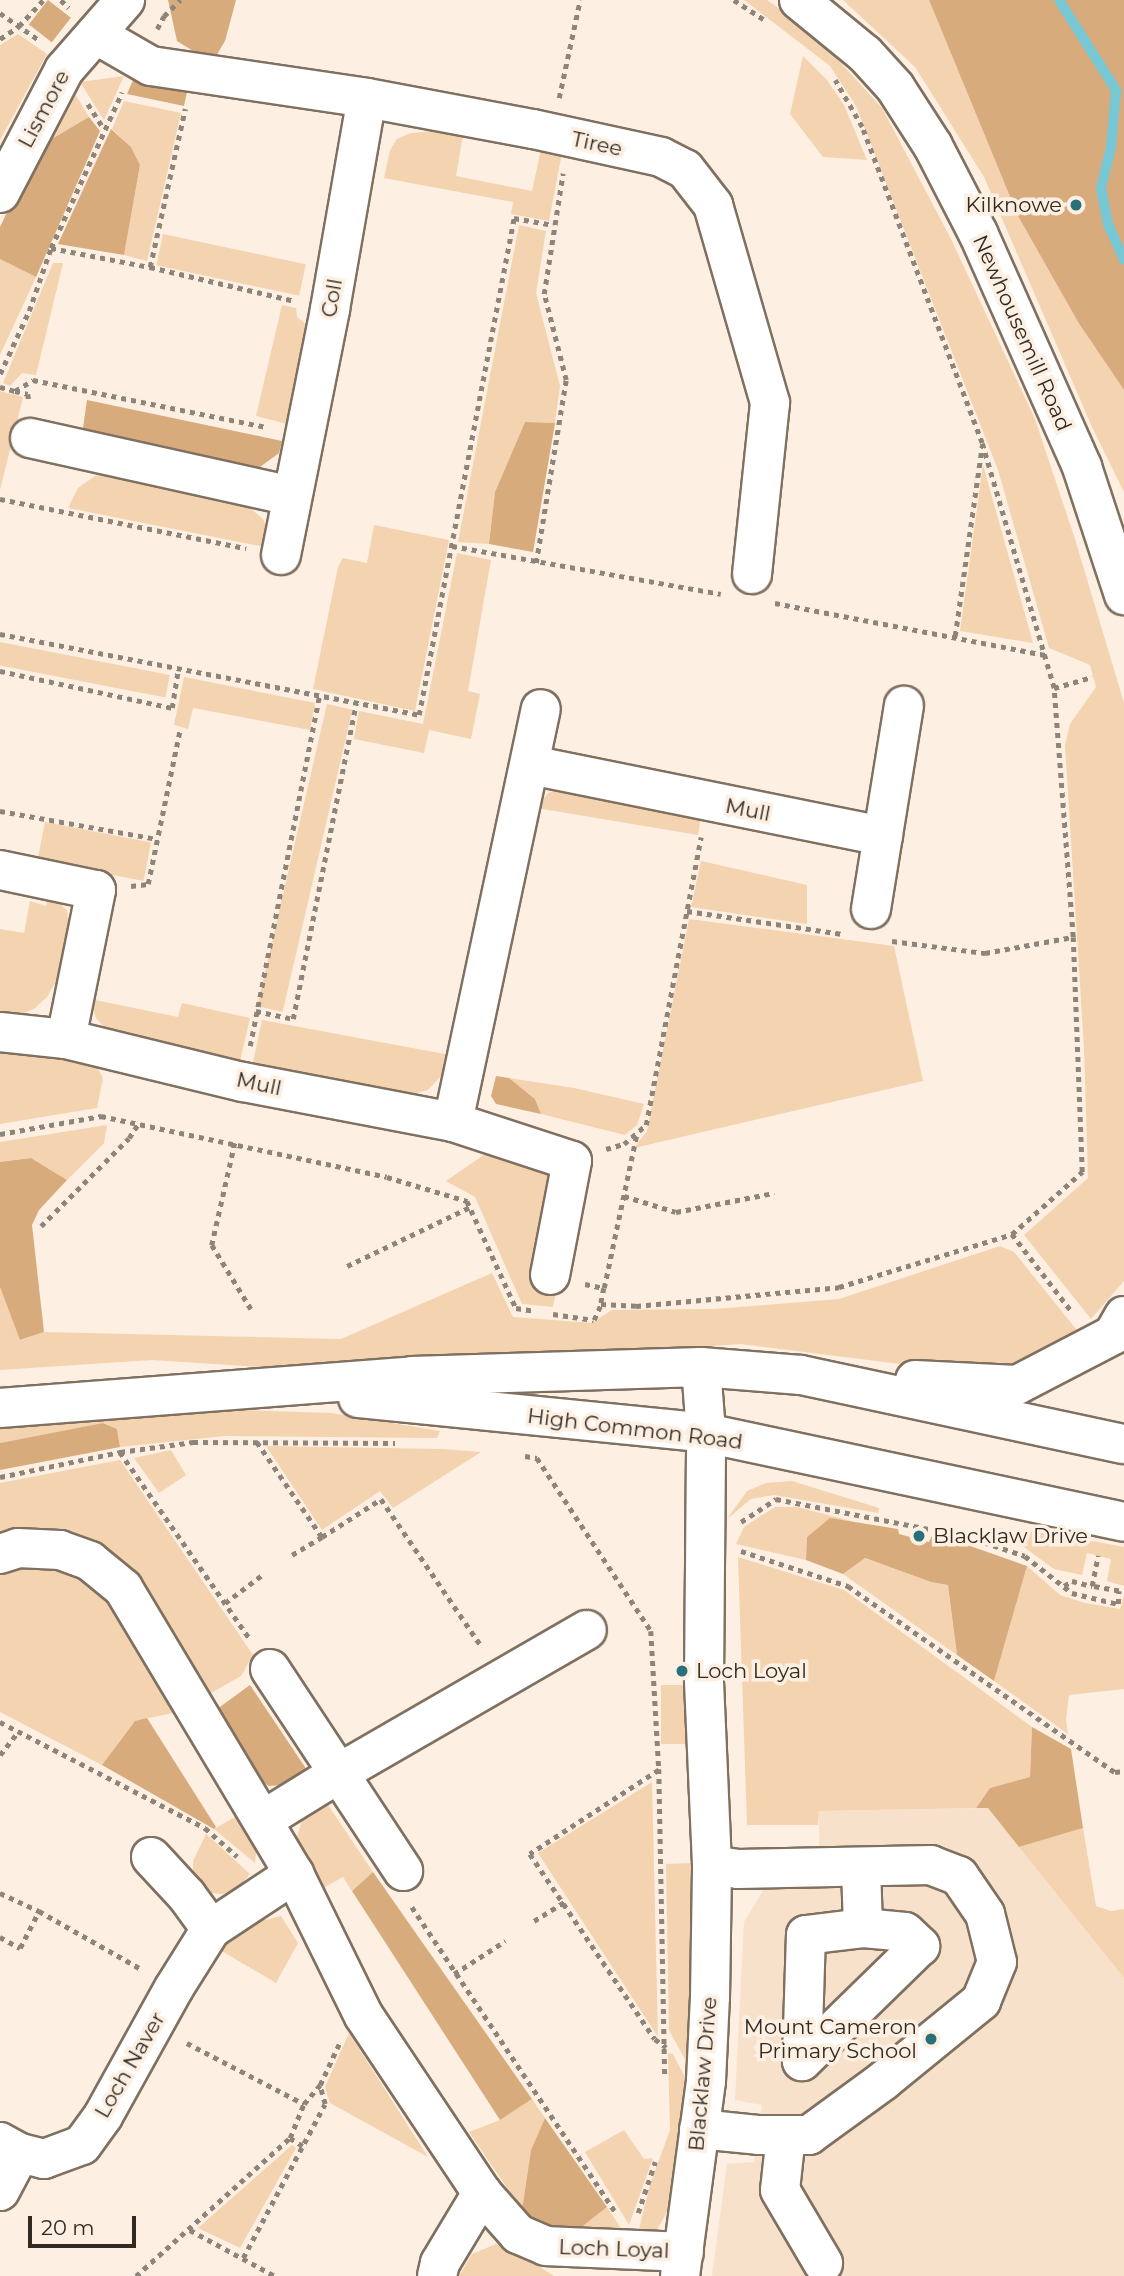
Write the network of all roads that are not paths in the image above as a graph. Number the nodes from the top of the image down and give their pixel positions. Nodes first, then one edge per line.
1 (125, 0) edge
2 (799, 0) edge
3 (97, 35) junction
4 (367, 98) junction
5 (0, 193) edge
6 (30, 438) dead end
7 (292, 496) junction
8 (281, 555) road end
9 (752, 574) dead end
10 (1124, 595) edge
11 (904, 706) dead end
12 (541, 709) dead end
13 (530, 765) junction
14 (883, 835) junction
15 (0, 870) edge
16 (871, 909) dead end
17 (0, 1032) edge
18 (66, 1039) junction
19 (453, 1122) junction
20 (550, 1275) road end
21 (1124, 1316) edge
22 (701, 1367) junction
23 (802, 1375) junction
24 (265, 1389) junction
25 (0, 1408) edge
26 (706, 1433) junction
27 (1124, 1444) edge
28 (1124, 1522) edge
29 (0, 1554) edge
30 (587, 1630) dead end
31 (270, 1669) road end
32 (339, 1773) junction
33 (263, 1820) junction
34 (151, 1857) dead end
35 (712, 1865) junction
36 (861, 1867) junction
37 (403, 1871) road end
38 (284, 1880) junction
39 (863, 1928) dead end
40 (211, 1929) junction
41 (699, 2129) junction
42 (786, 2135) junction
43 (10, 2147) edge
44 (0, 2191) edge
45 (482, 2193) junction
46 (823, 2263) dead end
47 (682, 2264) edge
48 (437, 2276) edge

1 - 3 street, Lismore
2 - 10 street, Newhousemill Road
3 - 4 street, Tiree
3 - 5 street, Lismore
4 - 7 street, Coll
4 - 9 street, Tiree
6 - 7 street
7 - 8 street, Coll
11 - 14 street
12 - 13 street
13 - 14 street, Mull
13 - 19 street
14 - 16 street
15 - 18 street
17 - 18 street, Mull
18 - 19 street, Mull
19 - 20 street, Mull
21 - 23 street
22 - 23 street, High Common Road
22 - 24 street, High Common Road
22 - 26 street, Blacklaw Drive
23 - 27 street, High Common Road
24 - 25 street, High Common Road
24 - 26 street, High Common Road
26 - 28 street, High Common Road
26 - 35 street, Blacklaw Drive
29 - 33 street, Loch Loyal
30 - 32 street
31 - 32 street
32 - 33 street
32 - 37 street
33 - 38 street, Loch Loyal
34 - 40 street
35 - 36 street
35 - 41 street, Blacklaw Drive
36 - 39 street
36 - 42 street
38 - 40 street, Loch Naver
38 - 45 street, Loch Loyal
40 - 43 street, Loch Naver
41 - 42 street
41 - 47 street, Blacklaw Drive
42 - 46 street
43 - 44 street, Loch Naver
45 - 47 street, Loch Loyal
45 - 48 street

